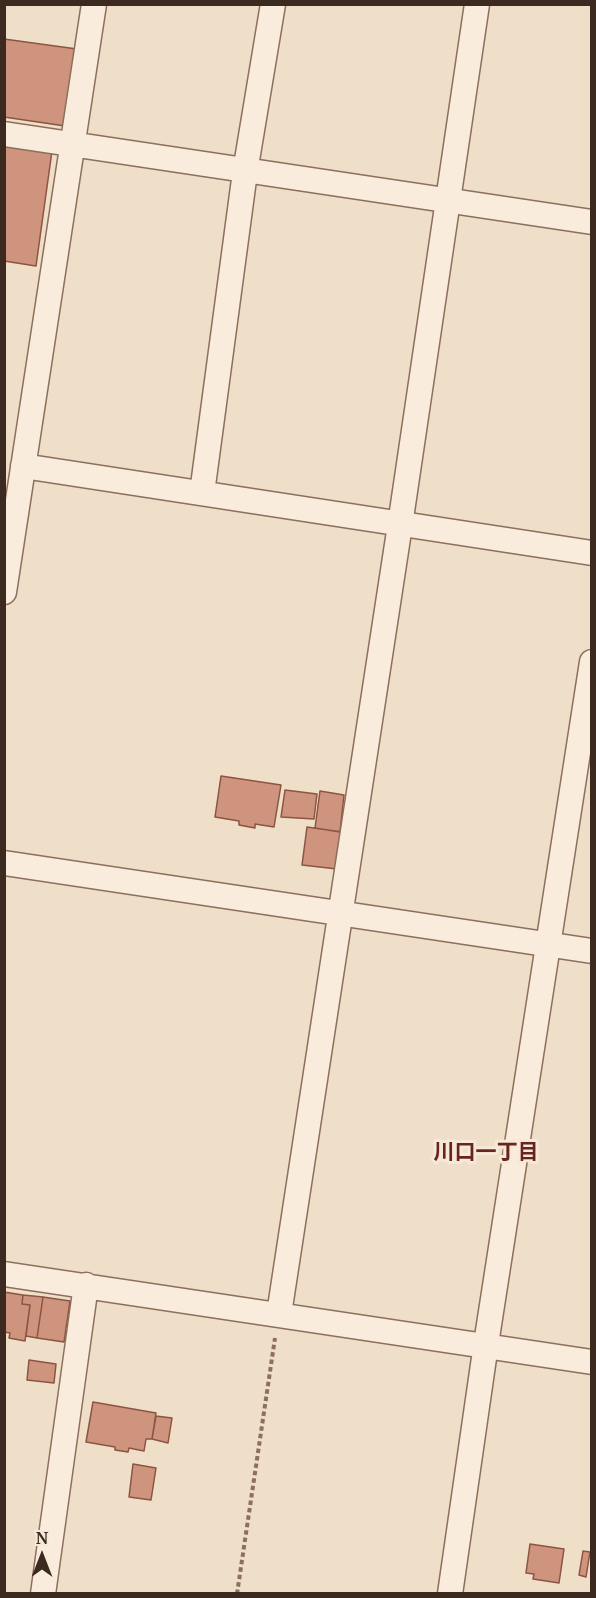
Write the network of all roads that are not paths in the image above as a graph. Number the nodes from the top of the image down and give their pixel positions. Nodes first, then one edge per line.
1 (94, 4) edge
2 (273, 4) edge
3 (477, 4) edge
4 (4, 134) edge
5 (73, 145) junction
6 (245, 172) junction
7 (447, 199) junction
8 (591, 222) edge
9 (23, 466) junction
10 (202, 493) junction
11 (400, 525) junction
12 (591, 553) edge
13 (4, 592) edge
14 (591, 662) edge
15 (4, 863) edge
16 (341, 915) junction
17 (547, 944) junction
18 (591, 951) edge
19 (4, 1274) edge
20 (86, 1285) junction
21 (279, 1314) junction
22 (486, 1344) junction
23 (591, 1362) edge
24 (42, 1593) edge
25 (450, 1593) edge

1 - 5 street
2 - 6 street
3 - 7 street
4 - 5 street
5 - 6 street
5 - 9 street
6 - 7 street
6 - 10 street
7 - 8 street
7 - 11 street
9 - 10 street
9 - 13 street
10 - 11 street
11 - 12 street
11 - 16 street
14 - 17 street
15 - 16 street
16 - 17 street
16 - 21 street
17 - 18 street
17 - 22 street
19 - 20 street
20 - 21 street
20 - 24 street
21 - 22 street
22 - 23 street
22 - 25 street

